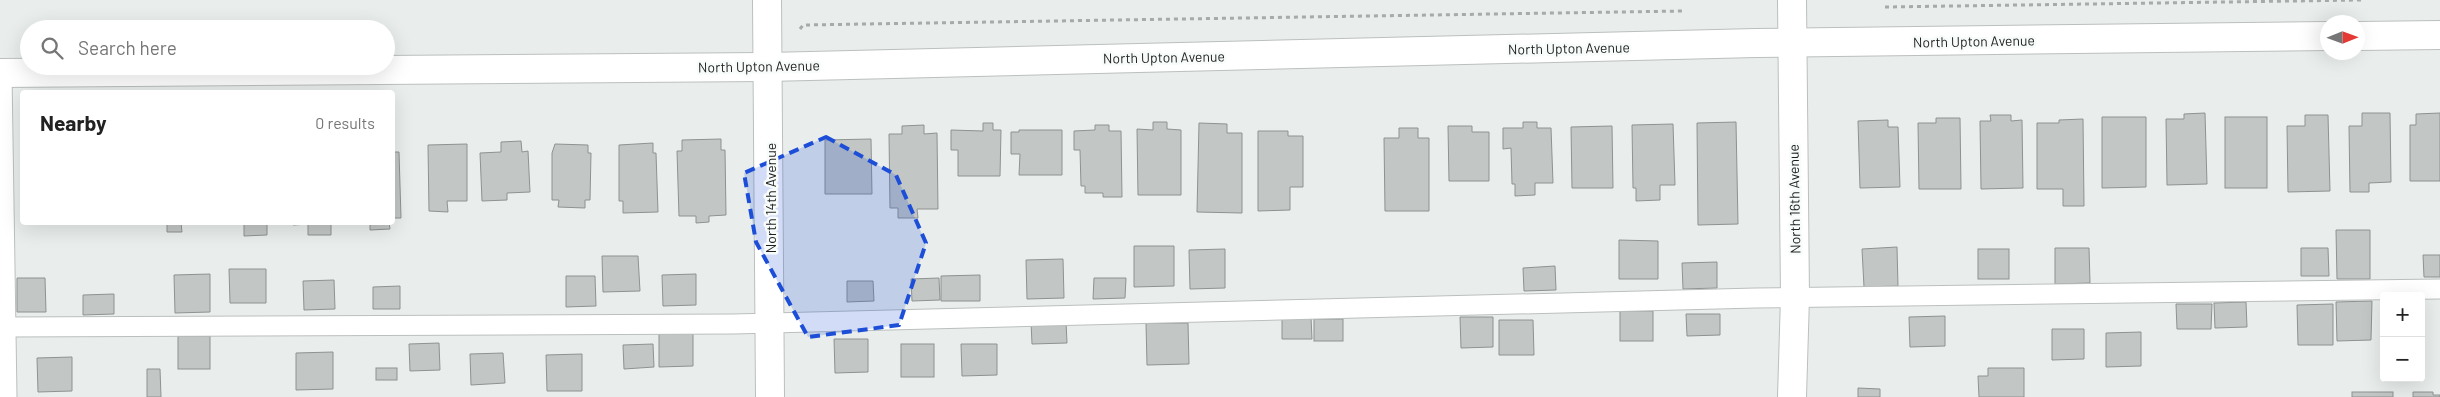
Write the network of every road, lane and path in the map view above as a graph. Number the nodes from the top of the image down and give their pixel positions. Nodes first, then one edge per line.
1 (767, 0) edge
2 (1792, 0) edge
3 (2361, 0) edge
4 (1884, 8) dead end
5 (1688, 11) dead end
6 (796, 33) dead end
7 (2440, 35) edge
8 (2320, 36) edge
9 (2365, 36) edge
10 (1793, 42) junction
11 (768, 67) junction
12 (395, 70) edge
13 (1, 73) edge
14 (20, 73) edge
15 (2440, 289) edge
16 (1795, 297) junction
17 (771, 322) junction
18 (6, 328) junction
19 (7, 397) edge
20 (770, 397) edge
21 (1792, 397) edge

1 - 11 street, North 14th Avenue
2 - 10 street, North 16th Avenue
3 - 4 path
5 - 6 path
7 - 9 street
8 - 10 street, North Upton Avenue
10 - 11 street, North Upton Avenue
10 - 16 street, North 16th Avenue
11 - 12 street, North Upton Avenue
11 - 17 street, North 14th Avenue
13 - 14 street, North Upton Avenue
13 - 18 lane
15 - 16 lane
16 - 17 lane
16 - 21 street, North 16th Avenue
17 - 18 lane
17 - 20 street, North 14th Avenue
18 - 19 lane

